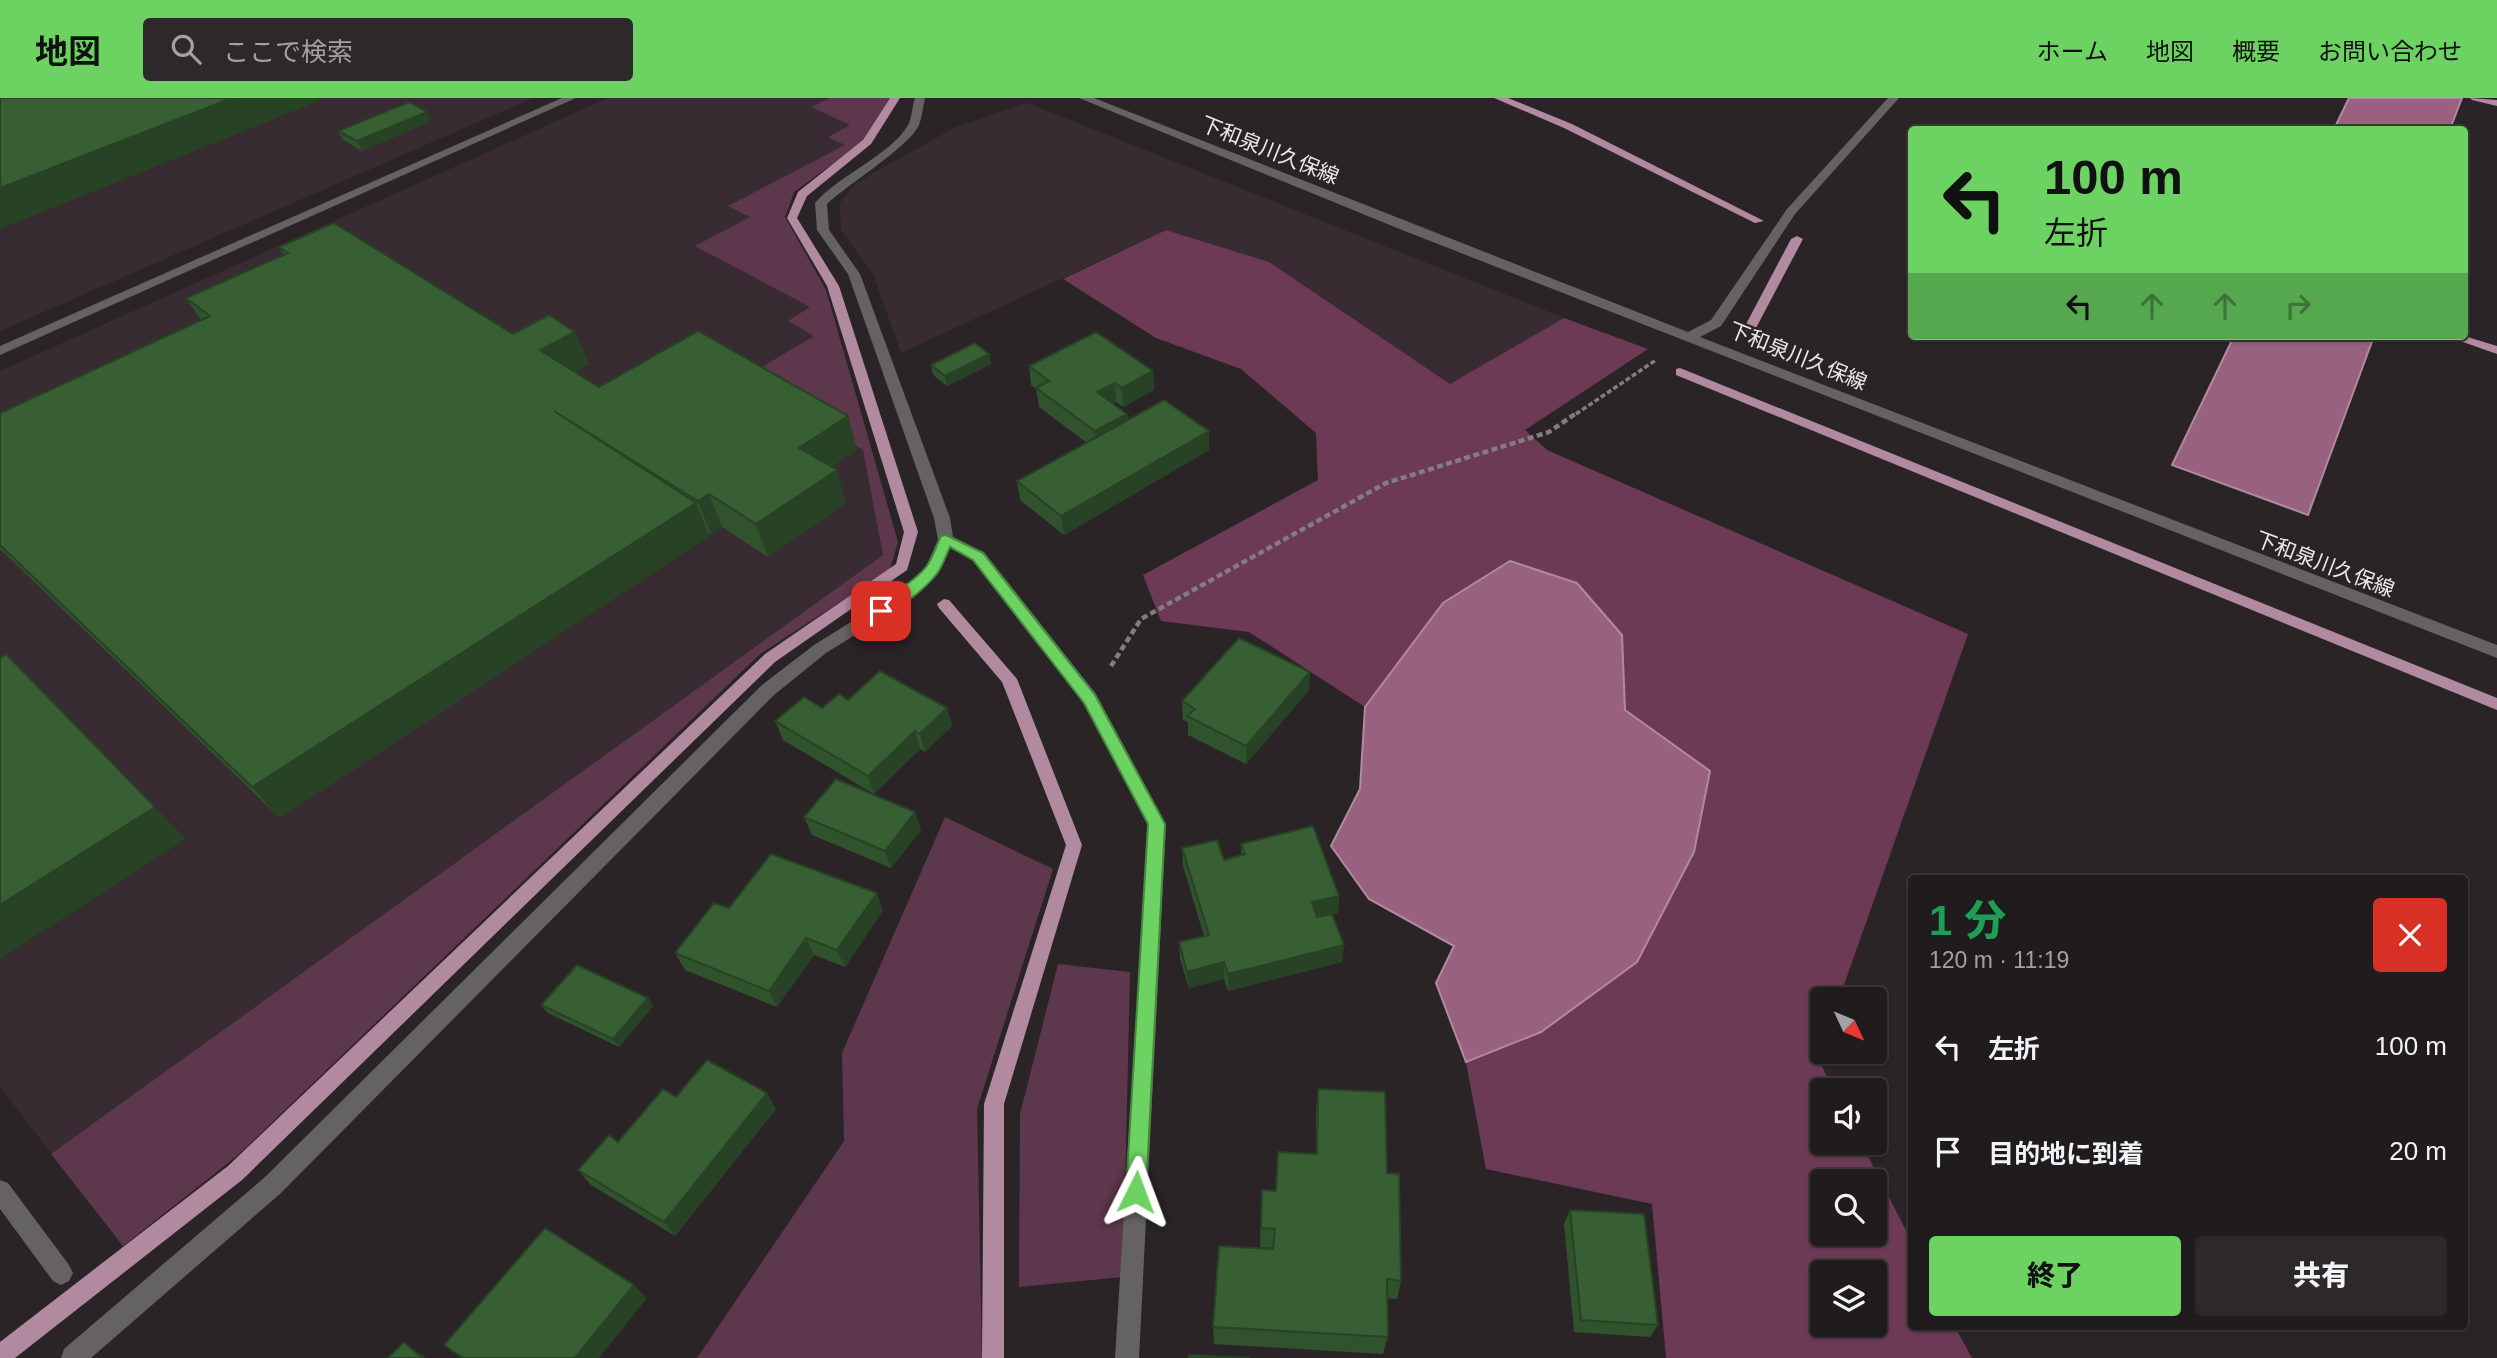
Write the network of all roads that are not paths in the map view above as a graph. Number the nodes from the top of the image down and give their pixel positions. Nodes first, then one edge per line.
1 (571, 98) edge
2 (920, 98) edge
3 (1084, 98) edge
4 (1894, 98) edge
5 (1691, 336) junction
6 (0, 351) edge
7 (946, 540) junction
8 (2497, 652) edge
9 (0, 1191) edge
10 (61, 1273) dead end
11 (73, 1358) edge
12 (1126, 1358) edge

1 - 6 street
2 - 7 street
3 - 5 street, 下和泉川久保線
4 - 5 street
5 - 8 street, 下和泉川久保線
7 - 11 street
7 - 12 street
9 - 10 street

